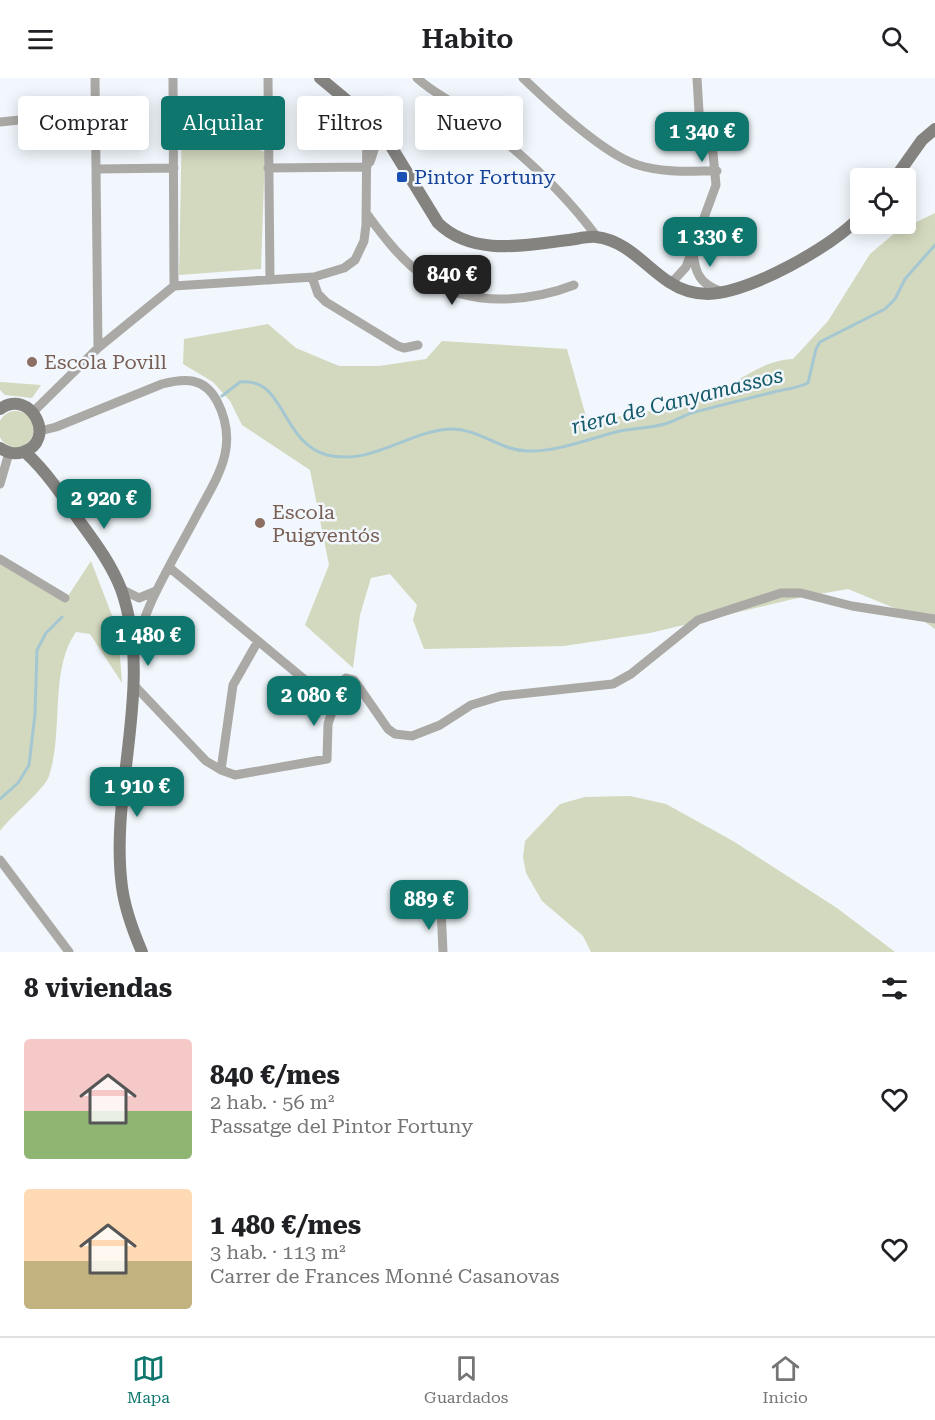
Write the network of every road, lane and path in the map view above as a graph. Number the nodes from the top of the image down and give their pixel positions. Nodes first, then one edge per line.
1 (96, 78) edge
2 (173, 78) edge
3 (268, 78) edge
4 (320, 78) edge
5 (417, 78) edge
6 (523, 78) edge
7 (697, 78) edge
8 (96, 96) edge
9 (342, 96) edge
10 (18, 120) edge
11 (0, 122) edge
12 (935, 129) edge
13 (97, 150) edge
14 (367, 150) edge
15 (374, 150) edge
16 (393, 150) edge
17 (174, 168) junction
18 (268, 168) junction
19 (902, 168) edge
20 (98, 169) junction
21 (367, 170) junction
22 (717, 171) junction
23 (367, 214) junction
24 (850, 225) edge
25 (597, 237) junction
26 (692, 250) junction
27 (312, 277) junction
28 (270, 280) junction
29 (669, 282) junction
30 (574, 285) dead end
31 (174, 286) junction
32 (722, 292) junction
33 (418, 345) dead end
34 (98, 348) junction
35 (0, 410) edge
36 (33, 412) junction
37 (40, 430) junction
38 (36, 443) junction
39 (5, 450) edge
40 (25, 452) junction
41 (41, 467) junction
42 (0, 484) edge
43 (0, 559) edge
44 (170, 568) junction
45 (120, 589) junction
46 (156, 591) junction
47 (65, 598) dead end
48 (935, 619) edge
49 (258, 641) junction
50 (133, 649) junction
51 (133, 684) junction
52 (335, 701) junction
53 (220, 770) junction
54 (0, 860) edge
55 (441, 908) dead end
56 (69, 952) edge
57 (142, 952) edge
58 (443, 952) edge

1 - 8 street
2 - 17 street
3 - 18 street
4 - 9 street
5 - 25 street
6 - 22 street
7 - 22 street
10 - 11 street
12 - 19 street
13 - 20 street
14 - 21 street
15 - 21 street
16 - 25 street
17 - 20 street
17 - 31 street
18 - 21 street
18 - 28 street
20 - 34 street
21 - 23 street
22 - 26 street
23 - 27 street
23 - 30 street
24 - 32 street
25 - 29 street
26 - 29 street
26 - 32 street
27 - 28 street
27 - 33 street
28 - 31 street
29 - 32 street
31 - 34 street
34 - 36 street
35 - 36 street
36 - 37 street
37 - 38 street
37 - 44 street
38 - 40 street
38 - 41 street
39 - 40 street
39 - 42 street
40 - 41 street
41 - 45 street
43 - 47 street
44 - 46 street
44 - 49 street
45 - 46 street
45 - 50 street
46 - 50 street
48 - 52 street
49 - 52 street
49 - 53 street
50 - 51 street
51 - 53 street
51 - 57 street
52 - 53 street
54 - 56 street
55 - 58 street

